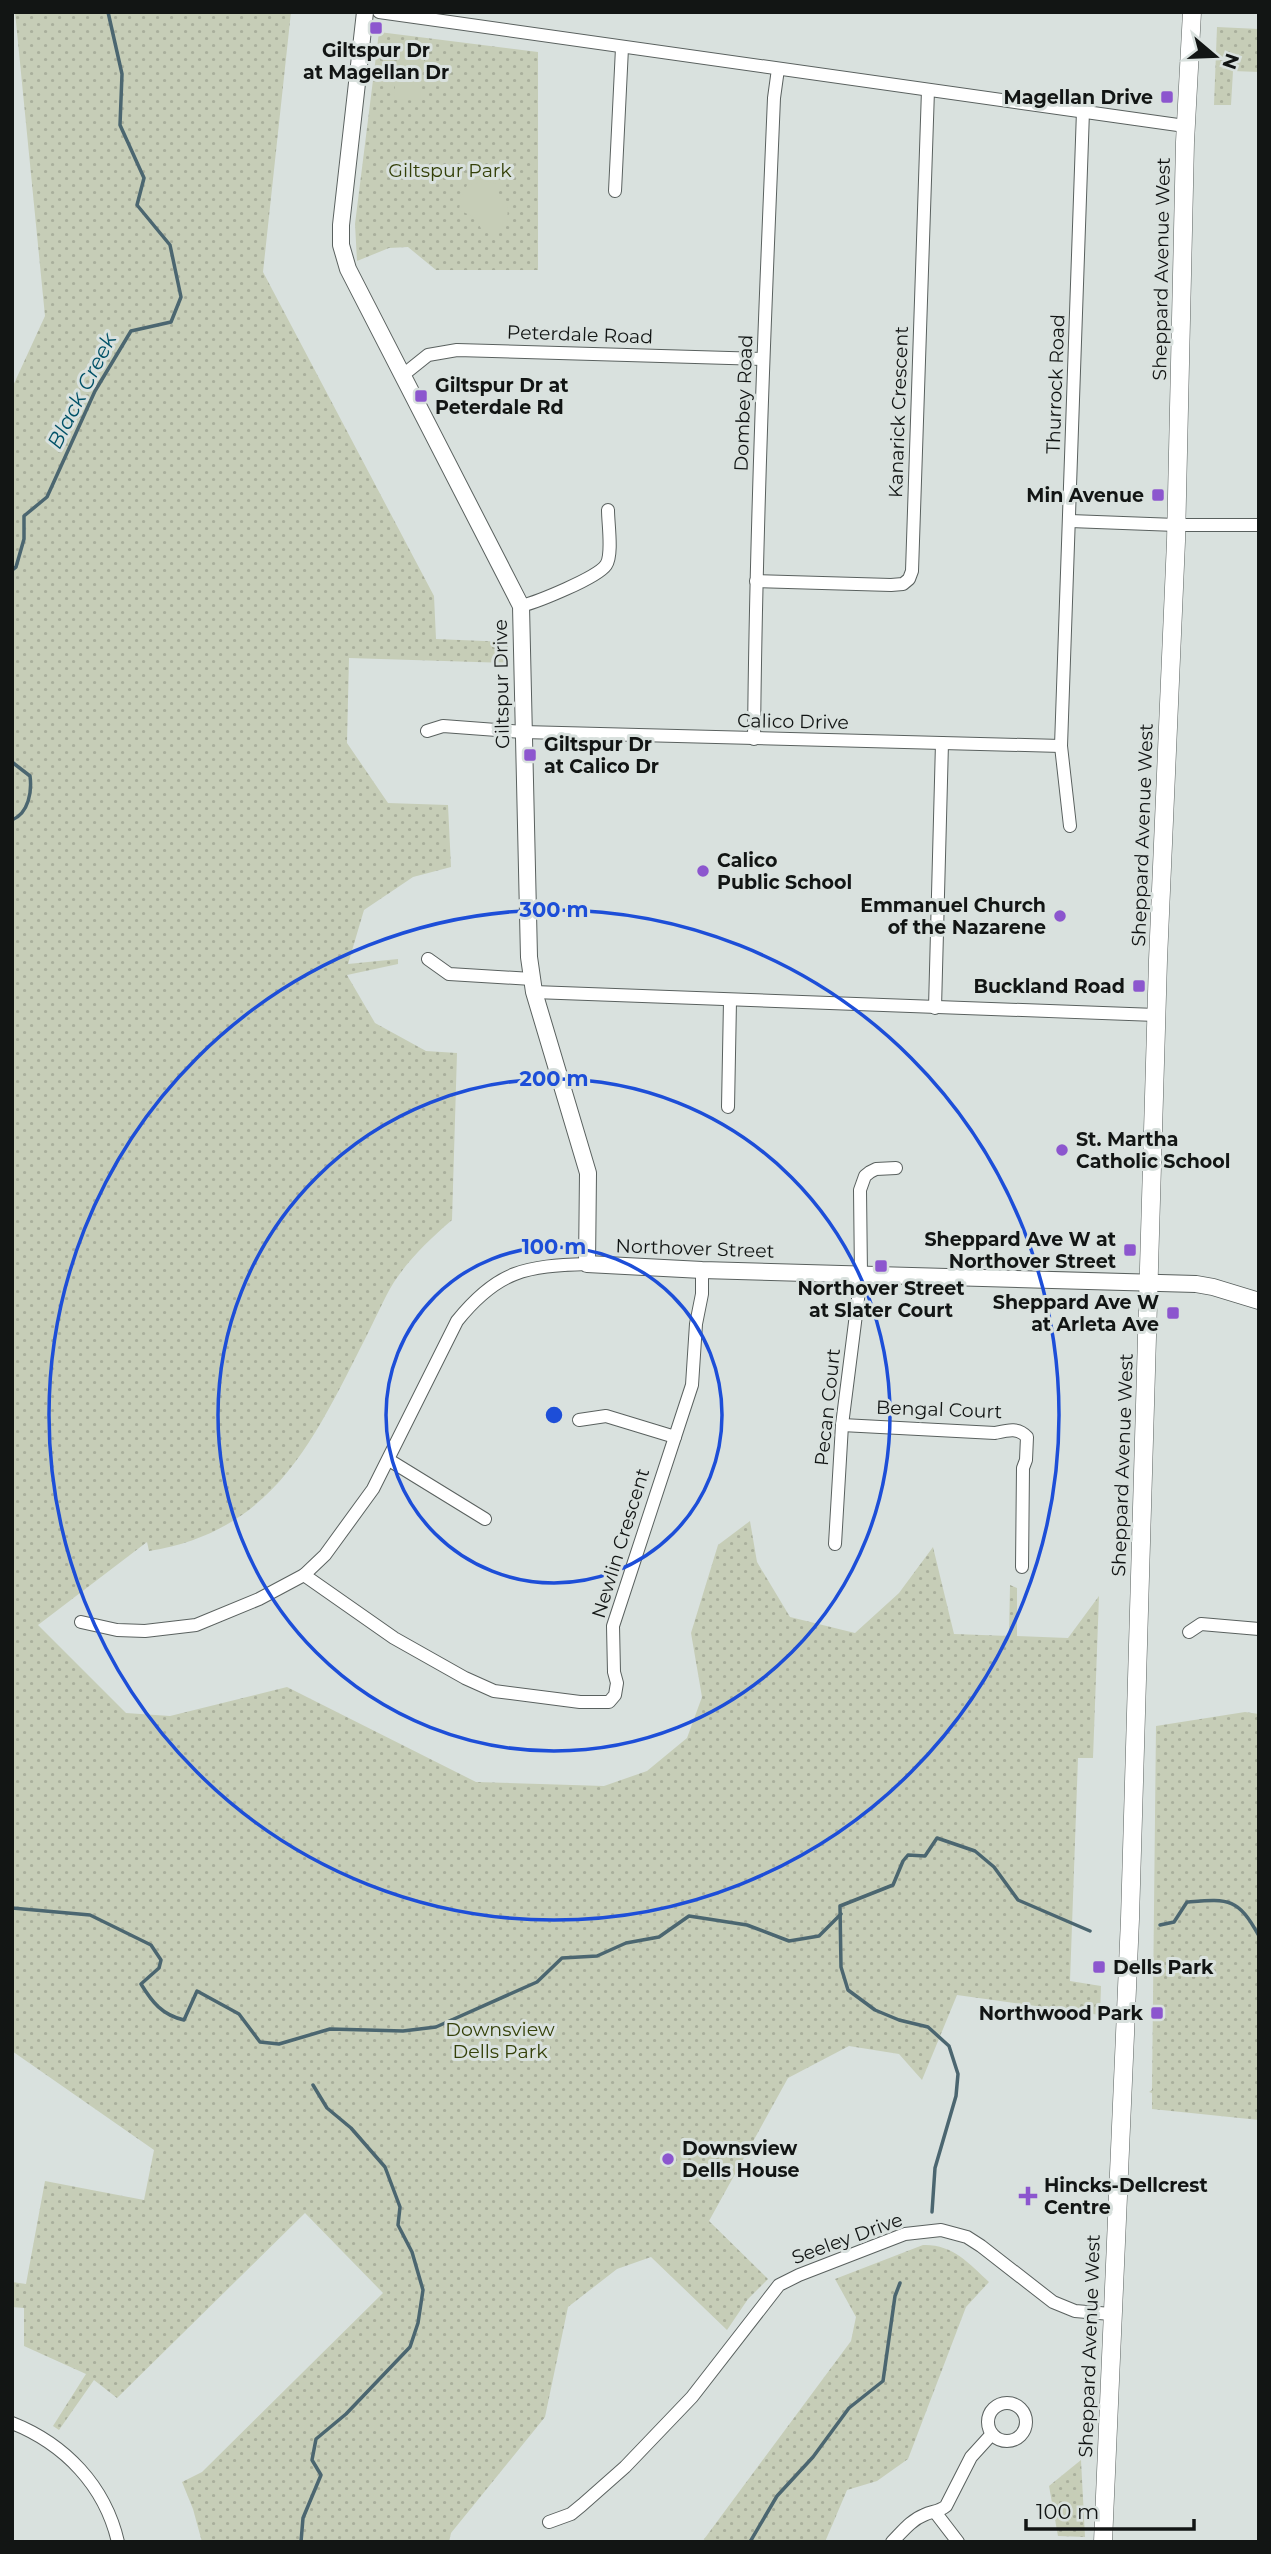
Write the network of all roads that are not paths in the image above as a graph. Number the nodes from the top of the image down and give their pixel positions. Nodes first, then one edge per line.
1 (365, 12) edge
2 (379, 12) edge
3 (1192, 12) edge
4 (622, 48) junction
5 (778, 69) junction
6 (928, 90) junction
7 (1083, 111) junction
8 (1185, 126) junction
9 (615, 191) dead end
10 (763, 359) junction
11 (403, 375) junction
12 (608, 510) dead end
13 (1069, 521) junction
14 (1259, 524) edge
15 (1176, 526) junction
16 (756, 581) junction
17 (521, 606) junction
18 (427, 731) dead end
19 (523, 732) junction
20 (754, 739) junction
21 (942, 743) junction
22 (1061, 746) junction
23 (1070, 826) dead end
24 (428, 959) dead end
25 (533, 986) junction
26 (730, 1001) junction
27 (935, 1008) junction
28 (1156, 1015) junction
29 (728, 1107) dead end
30 (896, 1168) dead end
31 (587, 1264) junction
32 (702, 1270) junction
33 (861, 1275) junction
34 (1148, 1284) junction
35 (1259, 1301) edge
36 (579, 1420) dead end
37 (842, 1425) junction
38 (675, 1437) junction
39 (388, 1460) junction
40 (485, 1519) dead end
41 (835, 1544) dead end
42 (1022, 1567) dead end
43 (304, 1574) junction
44 (81, 1622) dead end
45 (1259, 1629) edge
46 (1189, 1632) dead end
47 (1111, 2314) junction
48 (12, 2423) edge
49 (991, 2435) dead end
50 (934, 2512) junction
51 (549, 2522) dead end
52 (118, 2542) edge
53 (892, 2542) edge
54 (958, 2542) edge
55 (1103, 2542) edge

1 - 11 street, Giltspur Drive
2 - 4 street
3 - 8 main road, Sheppard Avenue West
4 - 5 street
4 - 9 street
5 - 6 street
5 - 10 street, Dombey Road
6 - 7 street
6 - 16 street, Kanarick Crescent
7 - 8 street
7 - 13 street, Thurrock Road
8 - 15 main road, Sheppard Avenue West
10 - 11 street, Peterdale Road
10 - 16 street, Dombey Road
11 - 17 street, Giltspur Drive
12 - 17 street
13 - 15 street
13 - 22 street, Thurrock Road
14 - 15 street
15 - 28 main road, Sheppard Avenue West
16 - 20 street, Dombey Road
17 - 19 street, Giltspur Drive
18 - 19 street, Calico Drive
19 - 20 street, Calico Drive
19 - 25 street, Giltspur Drive
20 - 21 street, Calico Drive
21 - 22 street, Calico Drive
21 - 27 street
22 - 23 street, Thurrock Road
24 - 25 street
25 - 26 street
25 - 31 street, Giltspur Drive
26 - 27 street
26 - 29 street
27 - 28 street
28 - 34 main road, Sheppard Avenue West
30 - 33 street, Pecan Court
31 - 32 street, Northover Street
31 - 39 street, Northover Street
32 - 33 street, Northover Street
32 - 38 street, Newlin Crescent
33 - 34 street, Northover Street
33 - 37 street, Pecan Court
34 - 35 street, Northover Street
34 - 47 main road, Sheppard Avenue West
36 - 38 street
37 - 41 street, Pecan Court
37 - 42 street, Bengal Court
38 - 43 street, Newlin Crescent
39 - 40 street
39 - 43 street, Northover Street
43 - 44 street, Northover Street
45 - 46 street
47 - 51 street, Seeley Drive
47 - 55 main road, Sheppard Avenue West
48 - 52 street
49 - 50 street
50 - 53 street
50 - 54 street

